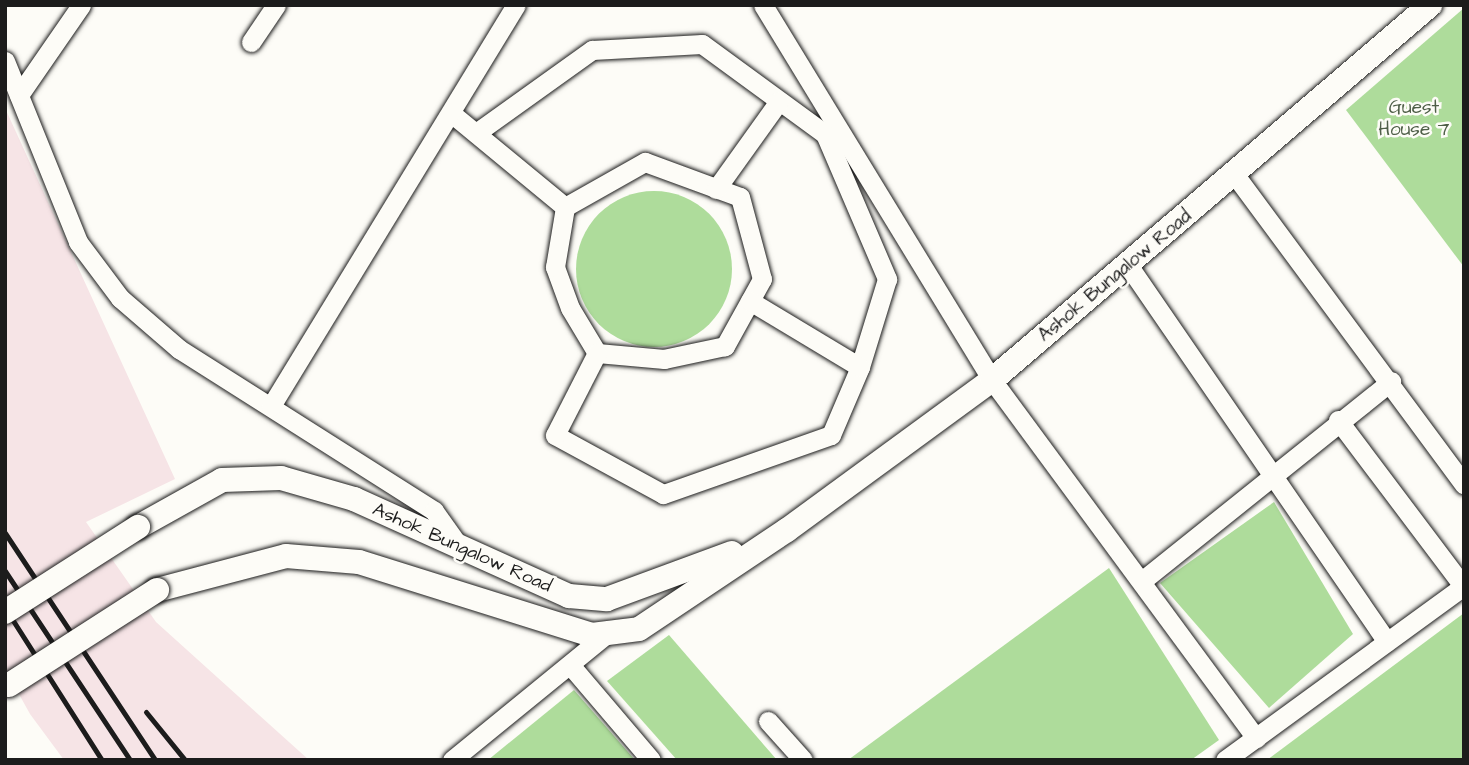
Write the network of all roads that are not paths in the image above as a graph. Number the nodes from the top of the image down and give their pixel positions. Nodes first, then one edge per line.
1 (81, 5) edge
2 (276, 5) edge
3 (516, 5) edge
4 (763, 5) edge
5 (1430, 5) edge
6 (251, 43) dead end
7 (5, 61) edge
8 (19, 95) junction
9 (779, 101) junction
10 (451, 113) junction
11 (476, 133) junction
12 (1235, 175) junction
13 (716, 189) junction
14 (565, 206) junction
15 (1128, 265) junction
16 (750, 301) junction
17 (597, 354) junction
18 (860, 367) junction
19 (992, 380) junction
20 (1391, 381) junction
21 (271, 406) junction
22 (1338, 420) junction
23 (1270, 475) junction
24 (1464, 484) edge
25 (787, 530) junction
26 (461, 549) junction
27 (1143, 580) junction
28 (1464, 586) edge
29 (5, 612) edge
30 (604, 636) junction
31 (1387, 642) junction
32 (571, 666) junction
33 (7, 686) edge
34 (768, 721) dead end
35 (1256, 738) junction
36 (452, 760) edge
37 (651, 760) edge
38 (803, 760) edge
39 (1225, 760) edge

1 - 8 street
2 - 6 street
3 - 10 street
4 - 19 street
5 - 12 street, Ashok Bungalow Road
7 - 8 street
8 - 21 street
9 - 11 street
9 - 13 street
9 - 18 street
10 - 11 street
10 - 21 street
11 - 14 street
12 - 15 street, Ashok Bungalow Road
12 - 20 street
13 - 14 street
13 - 16 street
14 - 17 street
15 - 19 street, Ashok Bungalow Road
15 - 23 street
16 - 17 street
16 - 18 street
17 - 18 street
19 - 25 street, Ashok Bungalow Road
19 - 27 street
20 - 22 street
20 - 24 street
21 - 26 street
22 - 23 street
22 - 28 street
23 - 27 street
23 - 31 street
25 - 26 street, Ashok Bungalow Road
25 - 30 street, Ashok Bungalow Road
26 - 29 street, Ashok Bungalow Road, bridge
27 - 35 street
28 - 31 street
30 - 32 street
30 - 33 street, Ashok Bungalow Road, bridge
31 - 35 street
32 - 36 street
32 - 37 street
34 - 38 street
35 - 39 street

